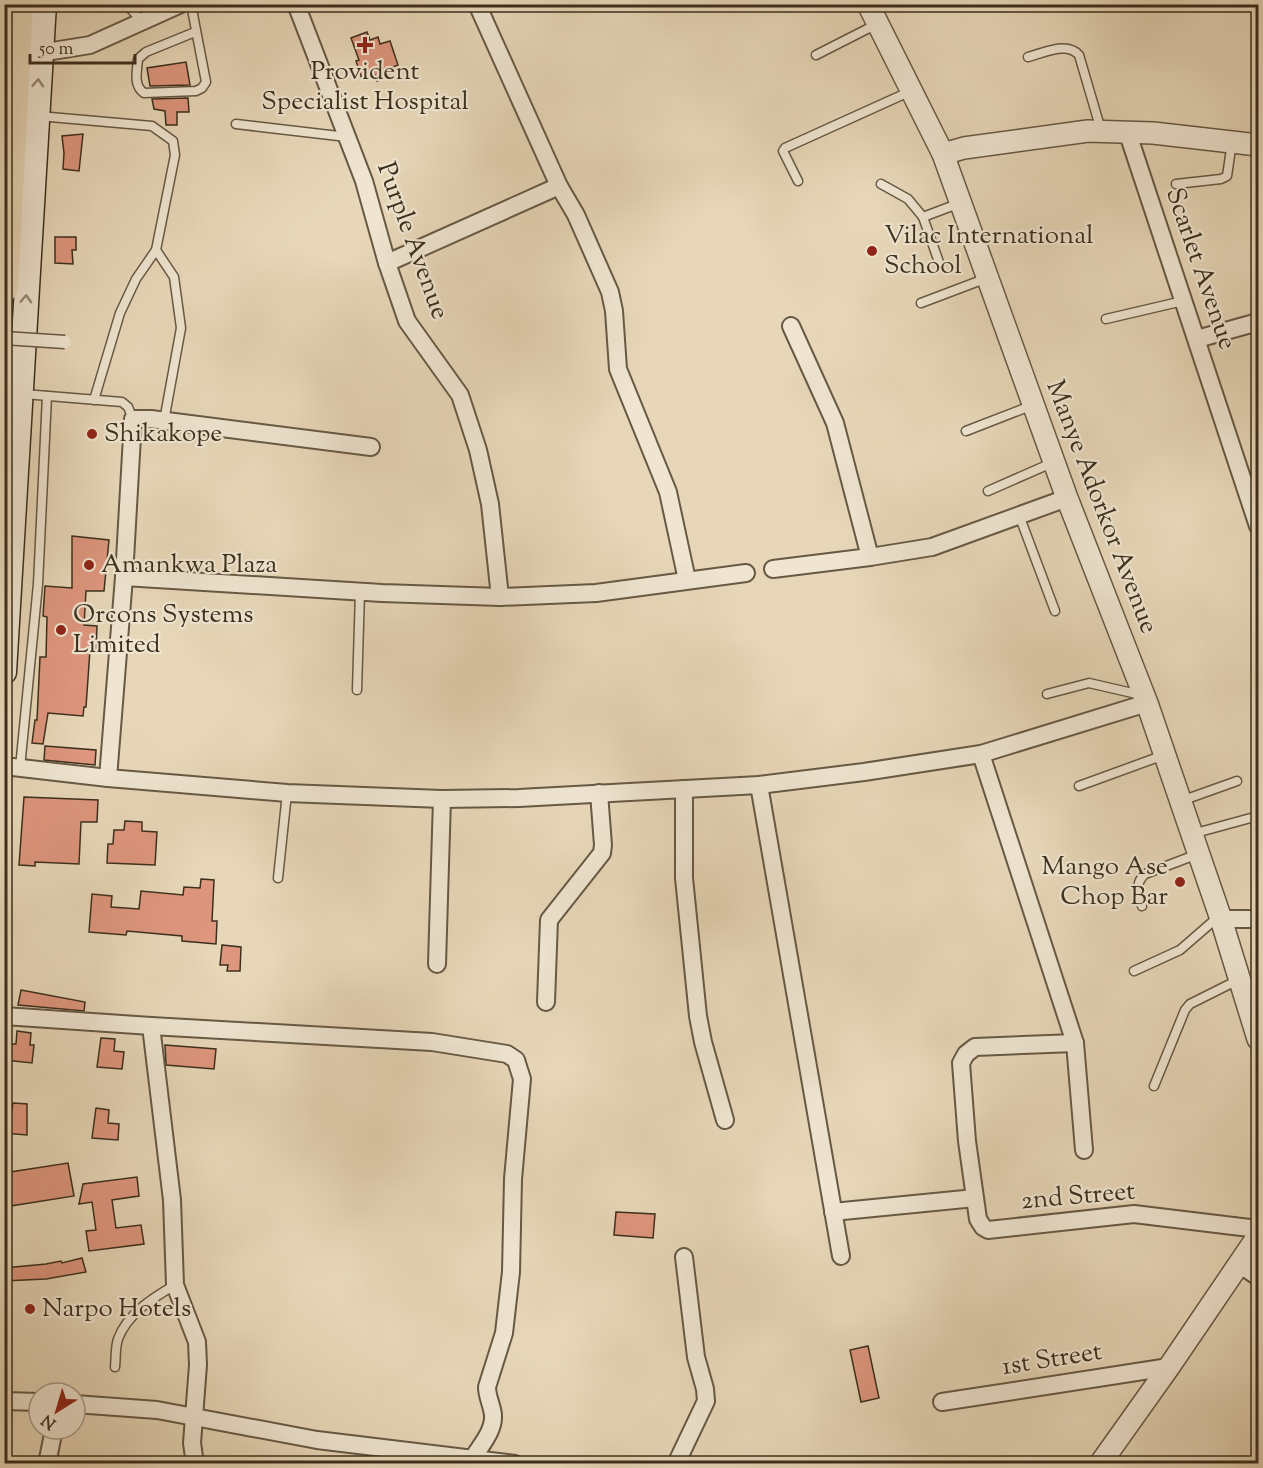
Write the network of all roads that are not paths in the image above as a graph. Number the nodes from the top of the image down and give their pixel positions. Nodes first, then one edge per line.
1 (73, 4) edge
2 (116, 4) edge
3 (181, 4) edge
4 (191, 4) edge
5 (296, 4) edge
6 (477, 4) edge
7 (868, 4) edge
8 (36, 5) edge
9 (130, 5) edge
10 (142, 21) junction
11 (878, 24) junction
12 (195, 32) junction
13 (40, 53) junction
14 (816, 55) dead end
15 (1029, 57) dead end
16 (911, 91) junction
17 (36, 116) junction
18 (236, 124) dead end
19 (1101, 131) junction
20 (1127, 131) junction
21 (347, 137) junction
22 (1232, 142) junction
23 (1258, 145) edge
24 (943, 154) junction
25 (798, 181) dead end
26 (881, 184) dead end
27 (1176, 184) dead end
28 (559, 186) junction
29 (960, 203) junction
30 (923, 217) junction
31 (156, 250) junction
32 (387, 262) junction
33 (940, 265) dead end
34 (987, 277) junction
35 (4, 288) edge
36 (1183, 301) junction
37 (921, 303) dead end
38 (1106, 319) dead end
39 (1258, 322) edge
40 (791, 326) dead end
41 (4, 338) edge
42 (1197, 339) junction
43 (65, 342) dead end
44 (21, 393) junction
45 (46, 396) junction
46 (94, 400) junction
47 (1034, 405) junction
48 (133, 419) junction
49 (164, 421) junction
50 (966, 431) dead end
51 (371, 447) dead end
52 (1054, 462) junction
53 (988, 491) dead end
54 (1067, 498) junction
55 (1019, 516) junction
56 (1258, 526) edge
57 (870, 557) junction
58 (773, 569) dead end
59 (746, 573) dead end
60 (124, 578) junction
61 (687, 580) junction
62 (360, 592) junction
63 (500, 597) junction
64 (1055, 611) dead end
65 (4, 672) edge
66 (357, 690) dead end
67 (1047, 694) dead end
68 (1145, 699) junction
69 (981, 754) junction
70 (1165, 755) junction
71 (12, 767) edge
72 (108, 778) junction
73 (1237, 781) dead end
74 (759, 785) junction
75 (1079, 786) dead end
76 (684, 789) junction
77 (287, 793) junction
78 (599, 793) junction
79 (442, 799) junction
80 (1181, 801) junction
81 (1258, 816) edge
82 (1195, 844) junction
83 (278, 878) dead end
84 (1142, 906) dead end
85 (1221, 917) junction
86 (1258, 919) edge
87 (437, 964) dead end
88 (1134, 971) dead end
89 (1240, 979) junction
90 (546, 1002) dead end
91 (4, 1016) edge
92 (151, 1026) junction
93 (1258, 1039) edge
94 (1075, 1043) junction
95 (1154, 1086) dead end
96 (725, 1120) dead end
97 (1084, 1150) dead end
98 (975, 1198) junction
99 (833, 1212) junction
100 (1258, 1229) edge
101 (1258, 1236) edge
102 (841, 1256) dead end
103 (684, 1257) dead end
104 (1239, 1264) junction
105 (1258, 1276) edge
106 (175, 1285) junction
107 (115, 1367) dead end
108 (1169, 1367) junction
109 (4, 1401) edge
110 (27, 1402) edge
111 (942, 1402) dead end
112 (87, 1405) edge
113 (195, 1417) junction
114 (51, 1441) edge
115 (463, 1459) edge
116 (46, 1464) edge
117 (195, 1464) edge
118 (514, 1464) edge
119 (676, 1464) edge
120 (1100, 1464) edge

1 - 8 lane
2 - 9 lane
3 - 10 street
4 - 12 lane
5 - 21 street, Purple Avenue
6 - 28 street
7 - 11 street, Manye Adorkor Avenue
8 - 13 main road
8 - 35 highway
9 - 10 lane
10 - 13 street
11 - 14 lane
11 - 16 street, Manye Adorkor Avenue
12 - 12 lane
17 -> 13 main road
15 - 19 lane
16 - 24 street, Manye Adorkor Avenue
16 - 25 lane
17 - 31 lane
44 -> 17 main road
18 - 21 lane
19 - 20 street
19 - 24 street
20 - 22 street
20 - 36 street, Scarlet Avenue
21 - 32 street, Purple Avenue
22 - 23 street
22 - 27 lane
24 - 29 street, Manye Adorkor Avenue
26 - 30 lane
28 - 32 street
28 - 61 street
29 - 30 lane
29 - 34 street, Manye Adorkor Avenue
30 - 33 lane
31 - 46 lane
31 - 49 lane
32 - 63 street, Purple Avenue
34 - 37 lane
34 - 47 street, Manye Adorkor Avenue
36 - 38 lane
36 - 42 street, Scarlet Avenue
39 - 42 street
40 - 57 street
41 - 43 street, bridge
42 - 56 street, Scarlet Avenue
44 - 45 lane
44 - 65 main road
45 - 46 lane
45 - 71 lane
46 - 48 lane
47 - 50 lane
47 - 52 street, Manye Adorkor Avenue
48 - 49 street
48 - 60 street
49 - 51 street
52 - 53 lane
52 - 54 street, Manye Adorkor Avenue
54 - 55 street
54 - 68 street, Manye Adorkor Avenue
55 - 57 street
55 - 64 lane
57 - 58 street
59 - 61 street
60 - 62 street
60 - 72 street
61 - 63 street
62 - 63 street
62 - 66 lane
67 - 68 lane
68 - 69 street
68 - 70 street, Manye Adorkor Avenue
69 - 74 street
69 - 94 street
70 - 75 lane
70 - 80 street, Manye Adorkor Avenue
71 - 72 street
72 - 77 street
73 - 80 lane
74 - 76 street
74 - 99 street
76 - 78 street
76 - 96 street
77 - 79 street
77 - 83 lane
78 - 79 street
78 - 90 street
79 - 87 street
80 - 82 street, Manye Adorkor Avenue
81 - 82 lane
82 - 84 lane
82 - 85 street, Manye Adorkor Avenue
85 - 86 street
85 - 88 lane
85 - 89 street, Manye Adorkor Avenue
89 - 93 street, Manye Adorkor Avenue
89 - 95 lane
91 - 92 street
92 - 106 street
92 - 115 street
94 - 97 street
94 - 98 street
98 - 99 street
98 - 100 street, 2nd Street
99 - 102 street
101 - 104 street
103 - 119 street
104 - 105 street
104 - 108 street
106 - 107 lane
106 - 113 street
108 - 111 street, 1st Street
108 - 120 street
109 - 110 street
112 - 113 street
113 - 115 street
113 - 117 street
114 - 116 street
115 - 118 street

